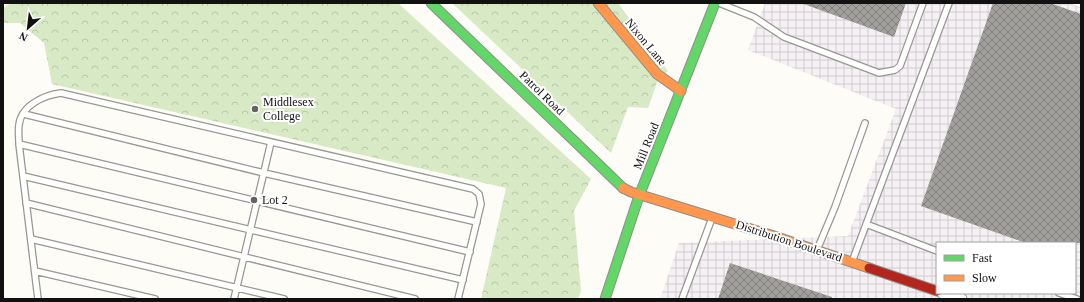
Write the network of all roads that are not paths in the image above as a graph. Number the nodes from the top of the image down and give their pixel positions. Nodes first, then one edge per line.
1 (431, 3) edge
2 (598, 3) edge
3 (715, 3) edge
4 (718, 3) edge
5 (923, 3) edge
6 (949, 3) edge
7 (681, 91) junction
8 (24, 114) junction
9 (865, 123) dead end
10 (270, 142) junction
11 (18, 144) junction
12 (264, 172) junction
13 (23, 176) junction
14 (639, 196) junction
15 (257, 202) junction
16 (26, 203) junction
17 (712, 217) junction
18 (477, 222) junction
19 (866, 224) junction
20 (251, 230) junction
21 (31, 239) junction
22 (817, 250) junction
23 (936, 251) edge
24 (470, 252) junction
25 (245, 257) junction
26 (852, 262) junction
27 (35, 271) junction
28 (463, 280) junction
29 (237, 288) junction
30 (936, 291) edge
31 (946, 294) edge
32 (1063, 294) edge
33 (38, 299) edge
34 (155, 299) edge
35 (234, 299) edge
36 (284, 299) edge
37 (415, 299) edge
38 (458, 299) edge
39 (605, 299) edge
40 (682, 299) edge
41 (961, 299) edge
42 (1077, 299) edge

1 - 14 street, Patrol Road
2 - 7 street, Nixon Lane
3 - 7 street, Mill Road
4 - 5 lane
6 - 19 lane
7 - 14 street, Mill Road
8 - 10 lane
8 - 11 lane
8 - 12 lane
9 - 22 lane
10 - 12 lane
10 - 18 lane
11 - 13 lane
11 - 15 lane
12 - 15 lane
12 - 18 lane
13 - 16 lane
13 - 20 lane
14 - 17 street, Distribution Boulevard
14 - 39 street, Mill Road
15 - 20 lane
15 - 24 lane
16 - 21 lane
16 - 25 lane
17 - 22 street, Distribution Boulevard
17 - 40 lane
18 - 24 lane
19 - 23 lane
19 - 26 lane
20 - 25 lane
20 - 28 lane
21 - 27 lane
21 - 29 lane
22 - 26 street, Distribution Boulevard
24 - 28 lane
25 - 29 lane
25 - 37 lane
26 - 30 street, Distribution Boulevard
27 - 33 lane
27 - 34 lane
28 - 38 lane
29 - 35 lane
29 - 36 lane
31 - 41 street
32 - 42 lane

